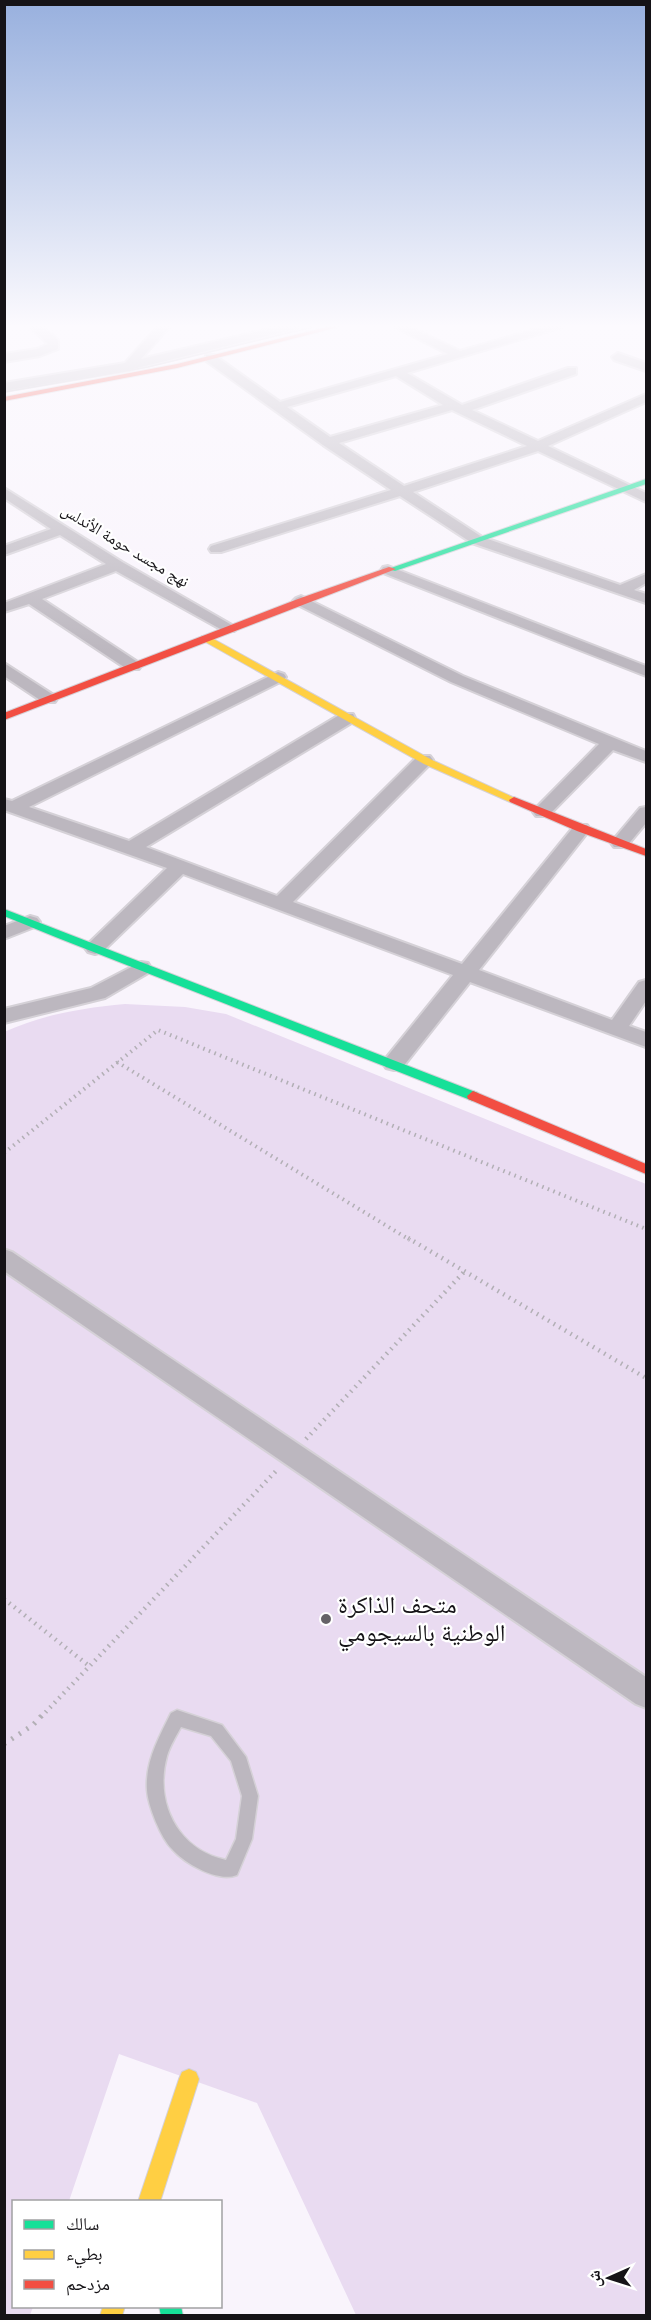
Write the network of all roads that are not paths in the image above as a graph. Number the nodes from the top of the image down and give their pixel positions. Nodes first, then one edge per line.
1 (319, 435) edge
2 (354, 435) edge
3 (516, 435) edge
4 (563, 435) edge
5 (328, 442) junction
6 (539, 446) junction
7 (646, 481) edge
8 (627, 488) junction
9 (401, 491) junction
10 (7, 497) edge
11 (646, 498) edge
12 (60, 530) junction
13 (477, 540) junction
14 (216, 549) dead end
15 (4, 551) edge
16 (117, 565) junction
17 (388, 570) junction
18 (646, 578) edge
19 (621, 590) junction
20 (30, 598) junction
21 (646, 599) edge
22 (301, 601) junction
23 (4, 608) edge
24 (229, 628) junction
25 (205, 638) junction
26 (134, 666) junction
27 (4, 668) edge
28 (646, 671) edge
29 (278, 677) junction
30 (49, 699) junction
31 (4, 717) edge
32 (347, 718) junction
33 (610, 743) junction
34 (645, 754) edge
35 (424, 760) junction
36 (9, 806) edge
37 (542, 812) junction
38 (646, 812) edge
39 (581, 829) junction
40 (620, 843) junction
41 (131, 848) junction
42 (646, 853) edge
43 (180, 866) junction
44 (280, 904) junction
45 (4, 912) edge
46 (30, 922) junction
47 (4, 933) edge
48 (94, 948) junction
49 (141, 968) junction
50 (464, 973) junction
51 (646, 987) edge
52 (4, 1016) edge
53 (617, 1028) junction
54 (646, 1040) edge
55 (394, 1063) junction
56 (646, 1169) edge
57 (4, 1258) edge
58 (646, 1694) edge
59 (244, 1839) joint
60 (189, 2079) dead end
61 (157, 2178) junction
62 (150, 2200) edge
63 (158, 2200) edge

1 - 5 street
2 - 5 street
3 - 6 street
4 - 6 street
5 - 9 street
6 - 8 street
6 - 9 street
7 - 8 main road
8 - 11 street
8 - 13 main road
9 - 13 street
9 - 14 street
10 - 12 street, نهج مجسد حومة الأندلس
12 - 15 street
12 - 16 street, نهج مجسد حومة الأندلس
13 - 17 main road
13 - 19 street
16 - 20 street
16 - 24 street, نهج مجسد حومة الأندلس
17 - 22 main road
17 - 28 street
18 - 19 street
19 - 21 street
20 - 23 street
20 - 26 street
22 - 24 main road
22 - 33 street
24 - 25 main road
25 - 26 main road
25 - 29 main road
26 - 30 main road
27 - 30 street
29 - 32 main road
29 - 36 street
30 - 31 main road
32 - 35 main road
32 - 41 street
33 - 34 street
33 - 37 street
35 - 37 main road
35 - 44 street
36 - 41 street
37 - 39 main road
38 - 40 street
39 - 40 main road
39 - 50 street
40 - 42 main road
41 - 43 street
43 - 44 street
43 - 48 street
44 - 50 street
45 - 46 main road
46 - 47 street
46 - 48 main road
48 - 49 main road
49 - 52 street
49 - 55 main road
50 - 53 street
50 - 55 street
51 - 53 street
53 - 54 street
55 - 56 main road
57 - 58 street
59 - 59 lane
60 - 61 main road
61 - 62 main road
61 - 63 main road

